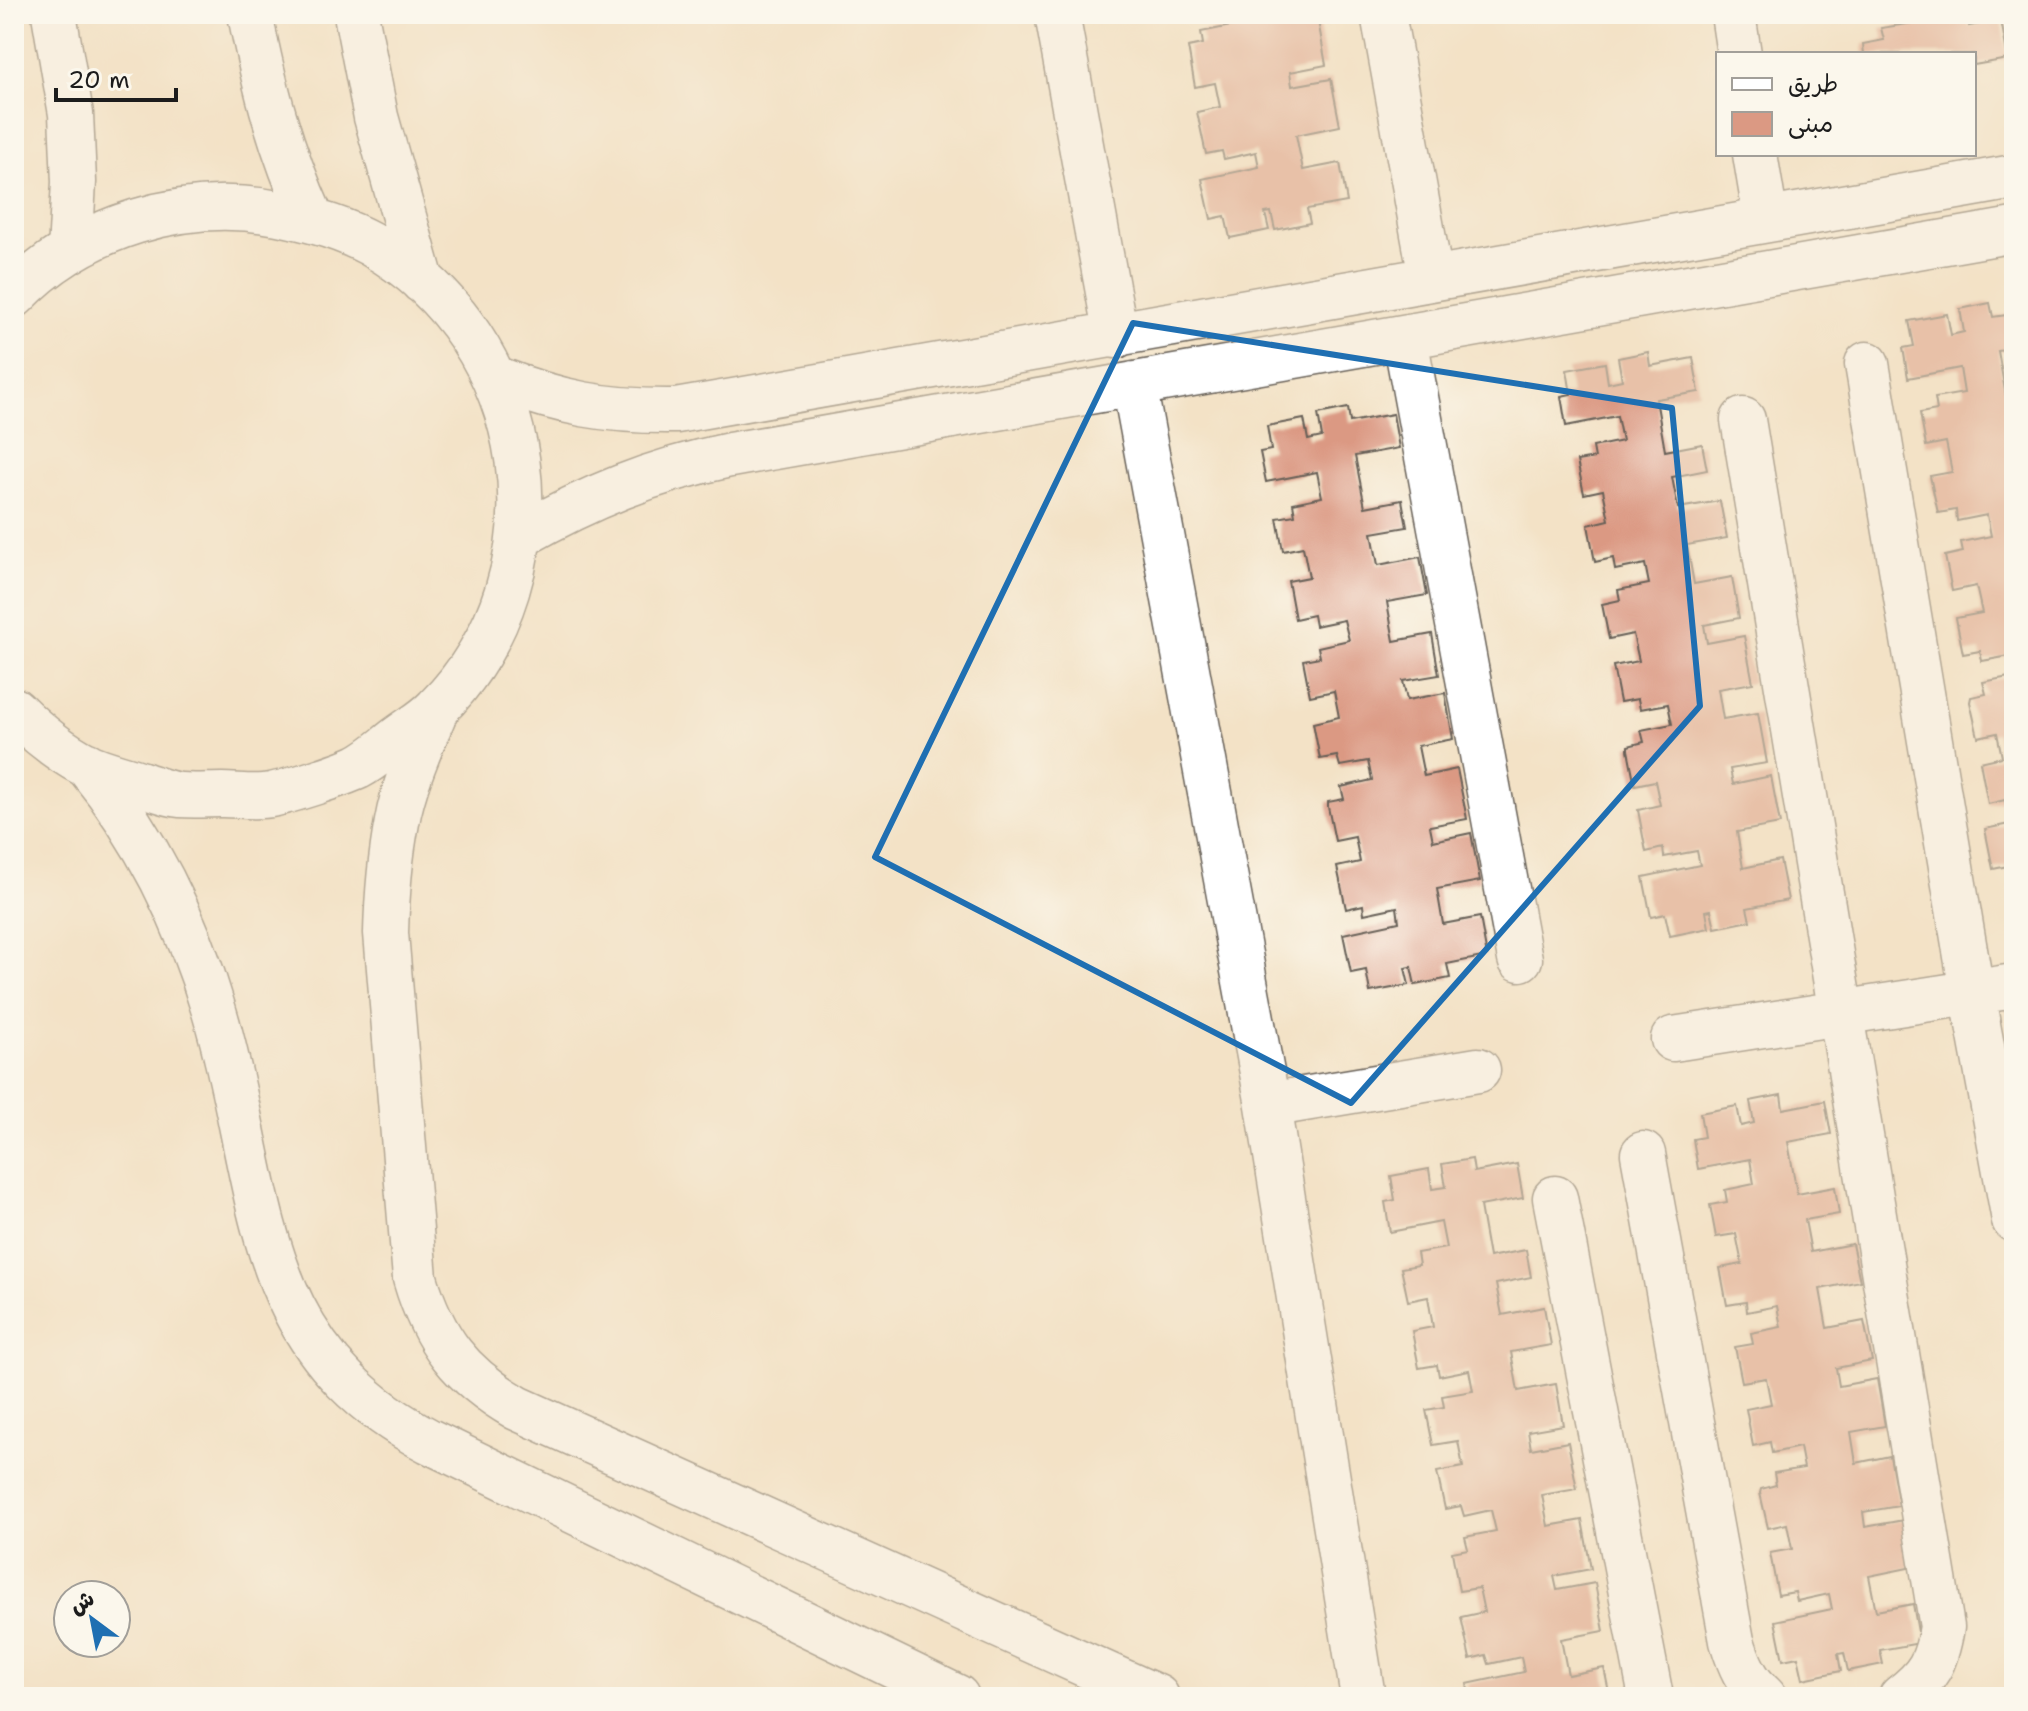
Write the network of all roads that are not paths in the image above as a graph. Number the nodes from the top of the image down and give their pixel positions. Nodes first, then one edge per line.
1 (54, 14) edge
2 (250, 14) edge
3 (356, 14) edge
4 (1057, 14) edge
5 (1383, 14) edge
6 (1733, 14) edge
7 (1739, 52) edge
8 (1755, 156) edge
9 (2014, 177) edge
10 (312, 219) junction
11 (1766, 220) junction
12 (2014, 230) edge
13 (70, 251) junction
14 (1431, 278) junction
15 (422, 281) junction
16 (14, 296) edge
17 (1116, 336) junction
18 (1405, 338) junction
19 (1867, 364) dead end
20 (495, 378) junction
21 (1134, 384) junction
22 (1743, 420) dead end
23 (520, 536) junction
24 (14, 710) edge
25 (436, 710) junction
26 (87, 765) junction
27 (1520, 959) dead end
28 (1993, 989) edge
29 (1840, 1013) junction
30 (1673, 1039) dead end
31 (1478, 1070) dead end
32 (1268, 1105) junction
33 (1643, 1154) dead end
34 (1555, 1198) dead end
35 (2014, 1220) edge
36 (957, 1697) edge
37 (1157, 1697) edge
38 (1363, 1697) edge
39 (1651, 1697) edge
40 (1764, 1697) edge
41 (1901, 1697) edge

1 - 13 street
2 - 10 street
3 - 15 street
4 - 17 street
5 - 14 street
6 - 7 street
8 - 11 street
9 - 11 street
10 - 13 street
10 - 15 street
11 - 14 street
12 - 18 street
13 - 16 street
14 - 17 street
15 - 20 street
17 - 20 street
18 - 21 street
18 - 27 street
19 - 28 street
20 - 23 street
21 - 23 street
21 - 32 street
22 - 29 street
23 - 25 street
24 - 26 street
25 - 26 street
25 - 37 street
26 - 36 street
28 - 29 street
28 - 35 street
29 - 30 street
29 - 41 street
31 - 32 street
32 - 38 street
33 - 40 street
34 - 39 street

